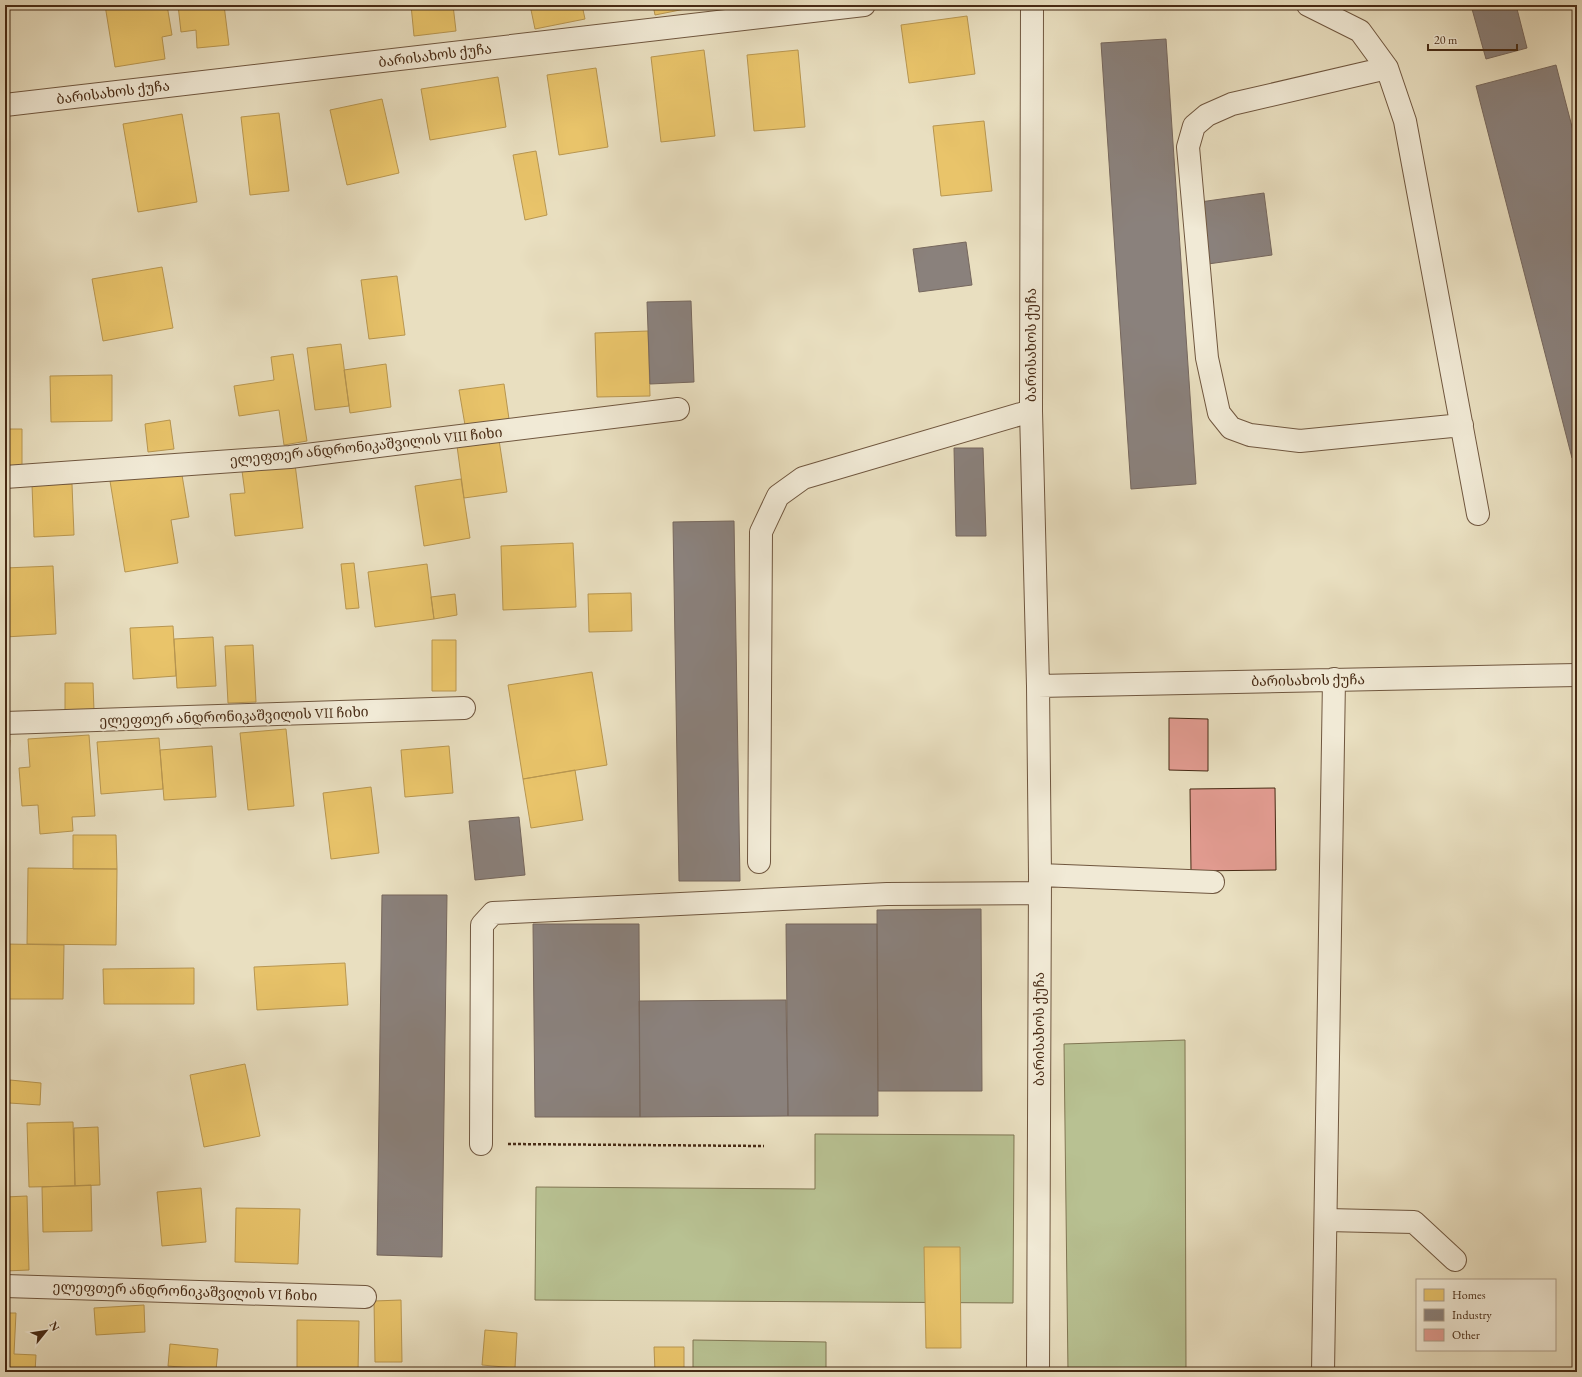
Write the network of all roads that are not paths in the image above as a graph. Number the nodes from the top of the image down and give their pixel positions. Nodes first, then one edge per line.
1 (864, 5) edge
2 (1032, 5) edge
3 (1038, 5) edge
4 (1308, 5) edge
5 (1387, 68) junction
6 (5, 105) edge
7 (678, 409) dead end
8 (1030, 411) junction
9 (1462, 425) junction
10 (5, 477) edge
11 (1478, 514) dead end
12 (1577, 674) edge
13 (1334, 679) junction
14 (1038, 686) junction
15 (464, 708) dead end
16 (5, 723) edge
17 (759, 862) dead end
18 (1213, 882) dead end
19 (1040, 884) junction
20 (481, 1144) road end
21 (1327, 1220) junction
22 (1455, 1260) dead end
23 (5, 1286) edge
24 (365, 1297) dead end
25 (1038, 1372) edge
26 (1323, 1372) edge

1 - 6 street, ბარისახოს ქუჩა
2 - 3 street, ბარისახოს ქუჩა
2 - 8 street, ბარისახოს ქუჩა
4 - 5 street
5 - 9 street
5 - 9 street
7 - 10 street, ელეფთერ ანდრონიკაშვილის VIII ჩიხი
8 - 14 street, ბარისახოს ქუჩა
8 - 17 street
9 - 11 street
12 - 13 street, ბარისახოს ქუჩა
13 - 14 street, ბარისახოს ქუჩა
13 - 21 street
14 - 19 street, ბარისახოს ქუჩა
15 - 16 street, ელეფთერ ანდრონიკაშვილის VII ჩიხი
18 - 19 street
19 - 20 street
19 - 25 street, ბარისახოს ქუჩა
21 - 22 street
21 - 26 street
23 - 24 street, ელეფთერ ანდრონიკაშვილის VI ჩიხი

